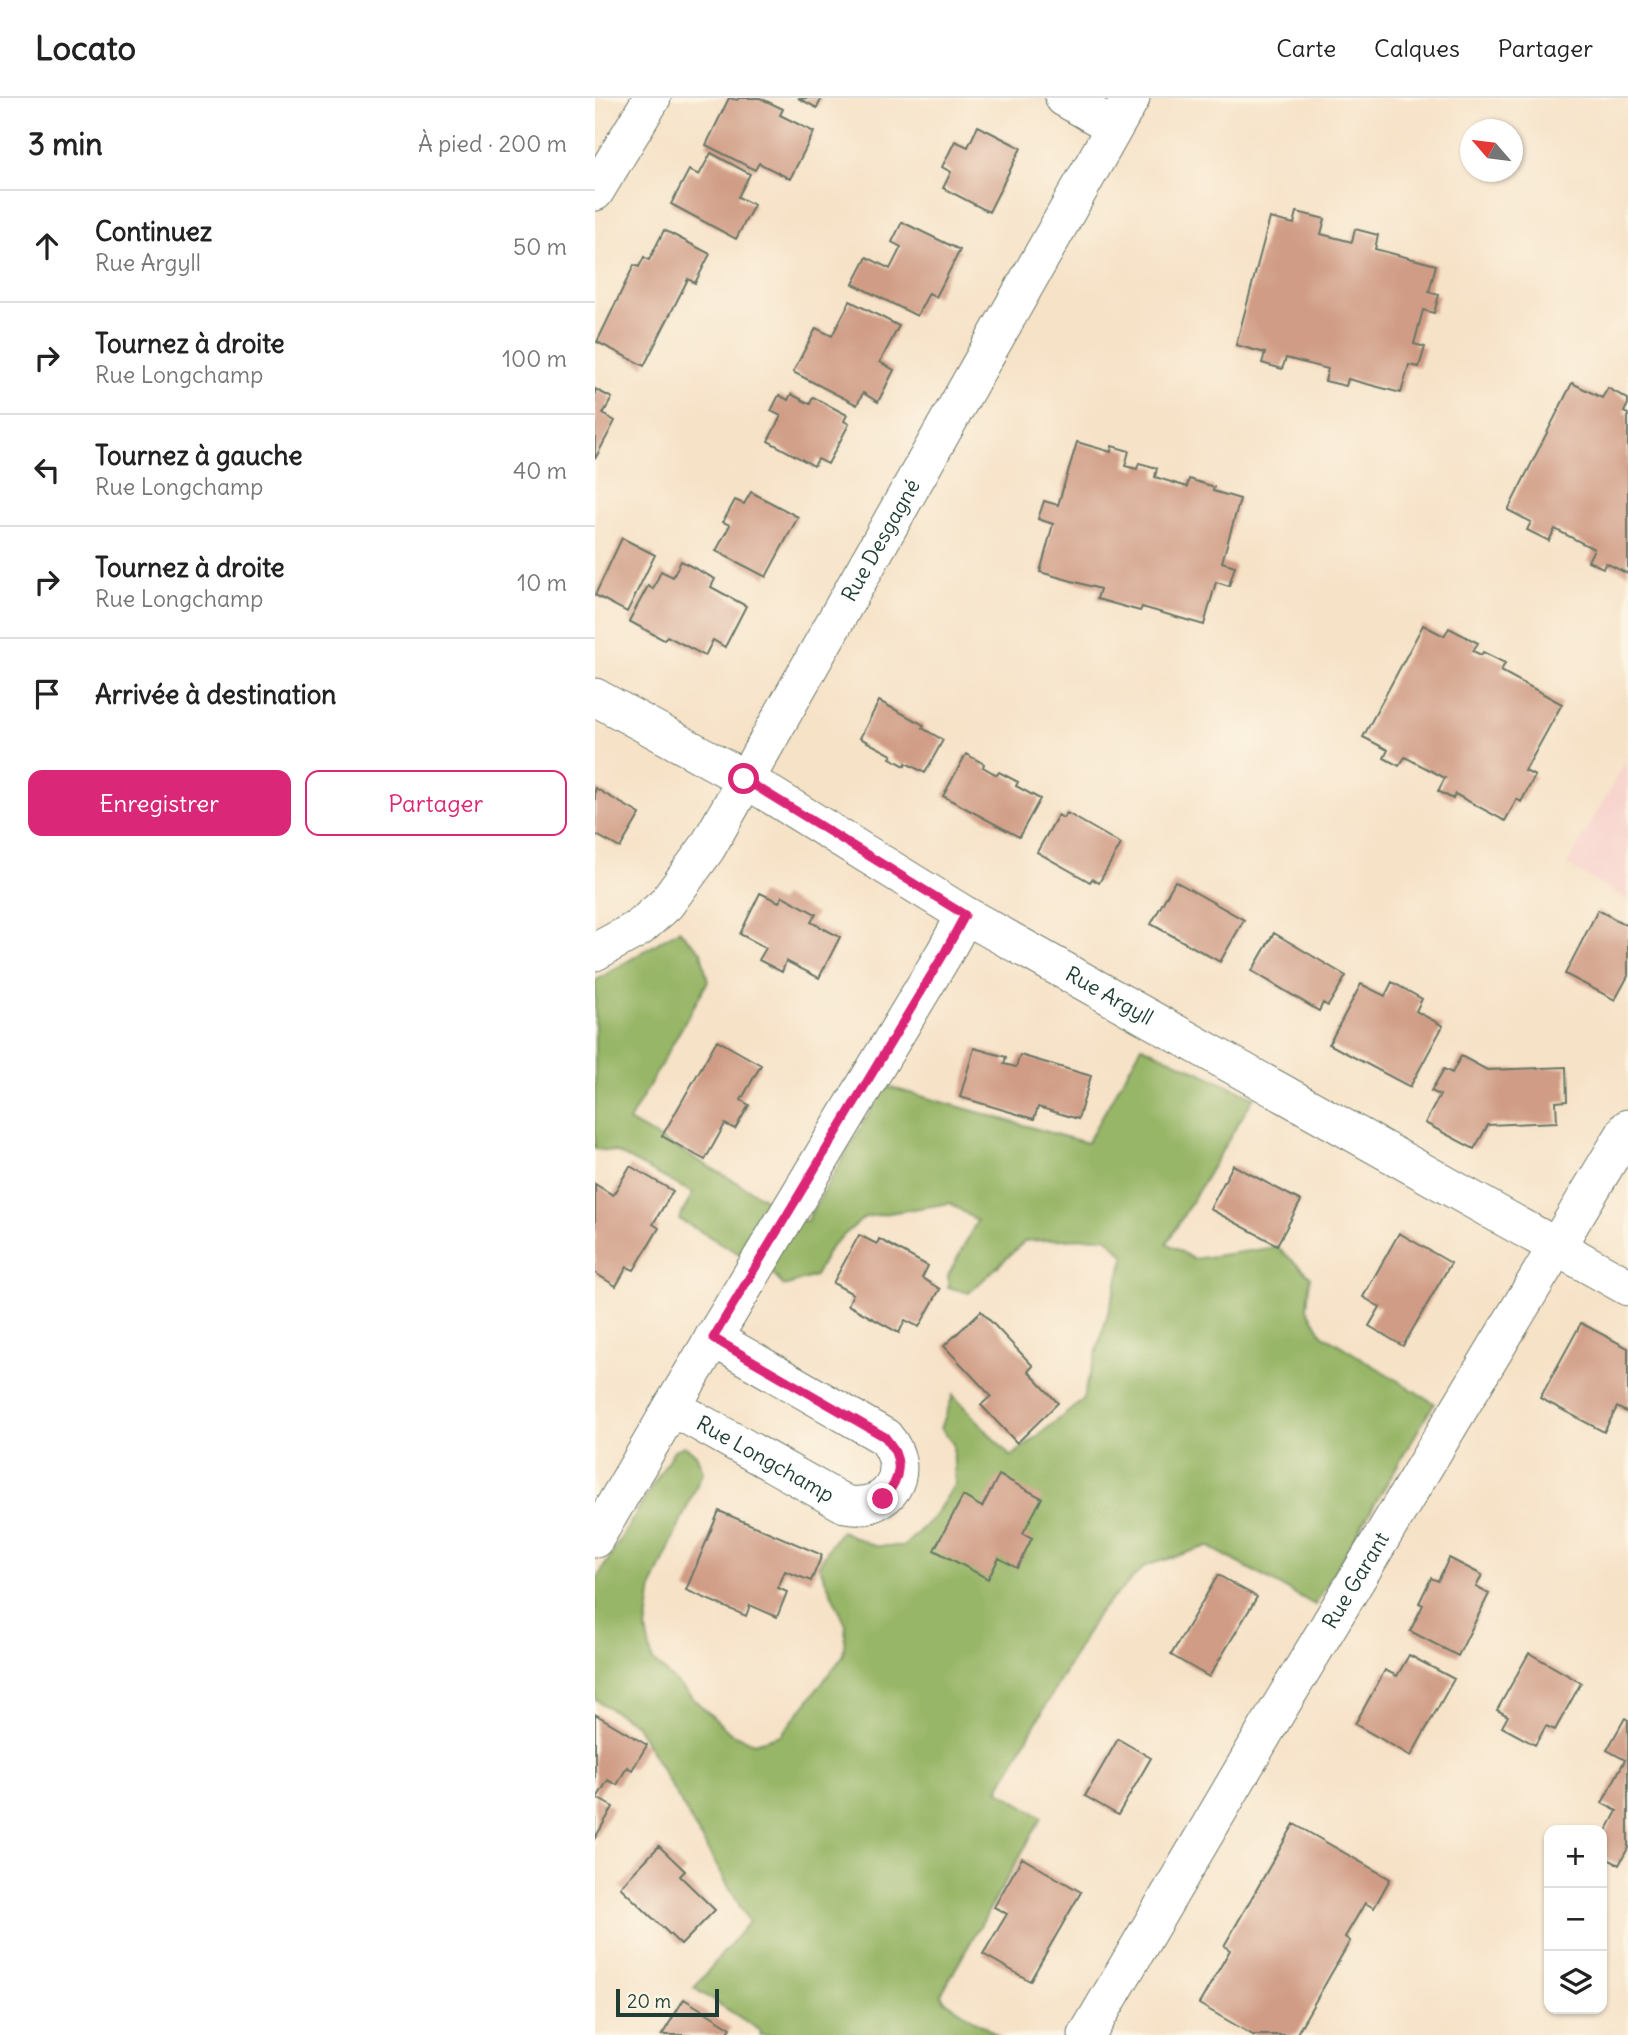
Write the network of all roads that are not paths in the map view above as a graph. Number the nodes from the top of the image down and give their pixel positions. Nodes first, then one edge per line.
1 (652, 98) edge
2 (1065, 98) edge
3 (1122, 112) edge
4 (595, 192) edge
5 (595, 697) edge
6 (744, 779) junction
7 (965, 915) junction
8 (595, 952) edge
9 (1628, 1128) edge
10 (1556, 1248) junction
11 (1628, 1287) edge
12 (713, 1338) junction
13 (672, 1407) junction
14 (595, 1539) edge
15 (1087, 2035) edge

1 - 4 street
2 - 3 street
3 - 6 street, Rue Desgagné
5 - 6 street, Rue Argyll
6 - 7 street, Rue Argyll
6 - 8 street, Rue Desgagné
7 - 10 street, Rue Argyll
7 - 12 street, Rue Longchamp
9 - 10 street, Rue Garant
10 - 11 street, Rue Argyll
10 - 15 street, Rue Garant
12 - 13 street, Rue Longchamp
12 - 13 street, Rue Longchamp
13 - 14 street, Rue Longchamp

